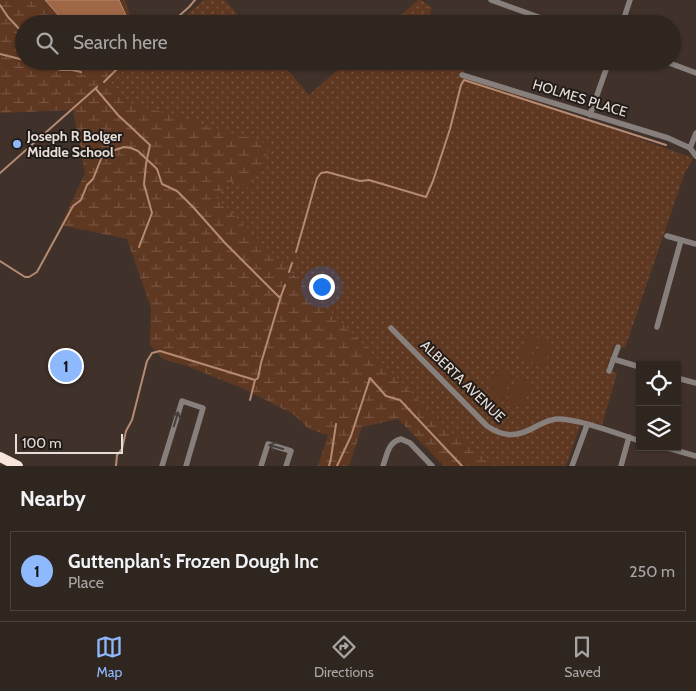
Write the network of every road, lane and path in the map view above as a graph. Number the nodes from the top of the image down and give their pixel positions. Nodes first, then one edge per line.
1 (491, 0) edge
2 (630, 0) edge
3 (533, 15) edge
4 (625, 15) edge
5 (681, 67) edge
6 (606, 70) edge
7 (696, 73) edge
8 (462, 75) dead end
9 (590, 114) junction
10 (696, 133) edge
11 (690, 148) junction
12 (696, 156) edge
13 (667, 236) dead end
14 (682, 240) junction
15 (696, 244) edge
16 (657, 327) dead end
17 (391, 328) dead end
18 (618, 347) dead end
19 (613, 359) junction
20 (636, 366) edge
21 (609, 370) dead end
22 (681, 379) edge
23 (696, 383) edge
24 (587, 425) junction
25 (629, 438) junction
26 (636, 439) edge
27 (678, 451) edge
28 (696, 456) edge
29 (0, 457) edge
30 (18, 466) edge
31 (162, 466) edge
32 (186, 466) edge
33 (262, 466) edge
34 (286, 466) edge
35 (383, 466) edge
36 (432, 466) edge
37 (572, 466) edge
38 (621, 466) edge

1 - 3 street
2 - 4 street
5 - 7 street
6 - 9 street
8 - 9 street, HOLMES PLACE
9 - 11 street, HOLMES PLACE
10 - 11 street
11 - 12 street
13 - 14 street
14 - 15 street
14 - 16 street
17 - 24 street, ALBERTA AVENUE
18 - 19 street
19 - 20 street
19 - 21 street
22 - 23 street
24 - 25 street, ALBERTA AVENUE
24 - 37 street
25 - 26 street, ALBERTA AVENUE
25 - 38 street
27 - 28 street
29 - 30 highway
31 -> 32 street
34 -> 33 street
35 - 36 street

